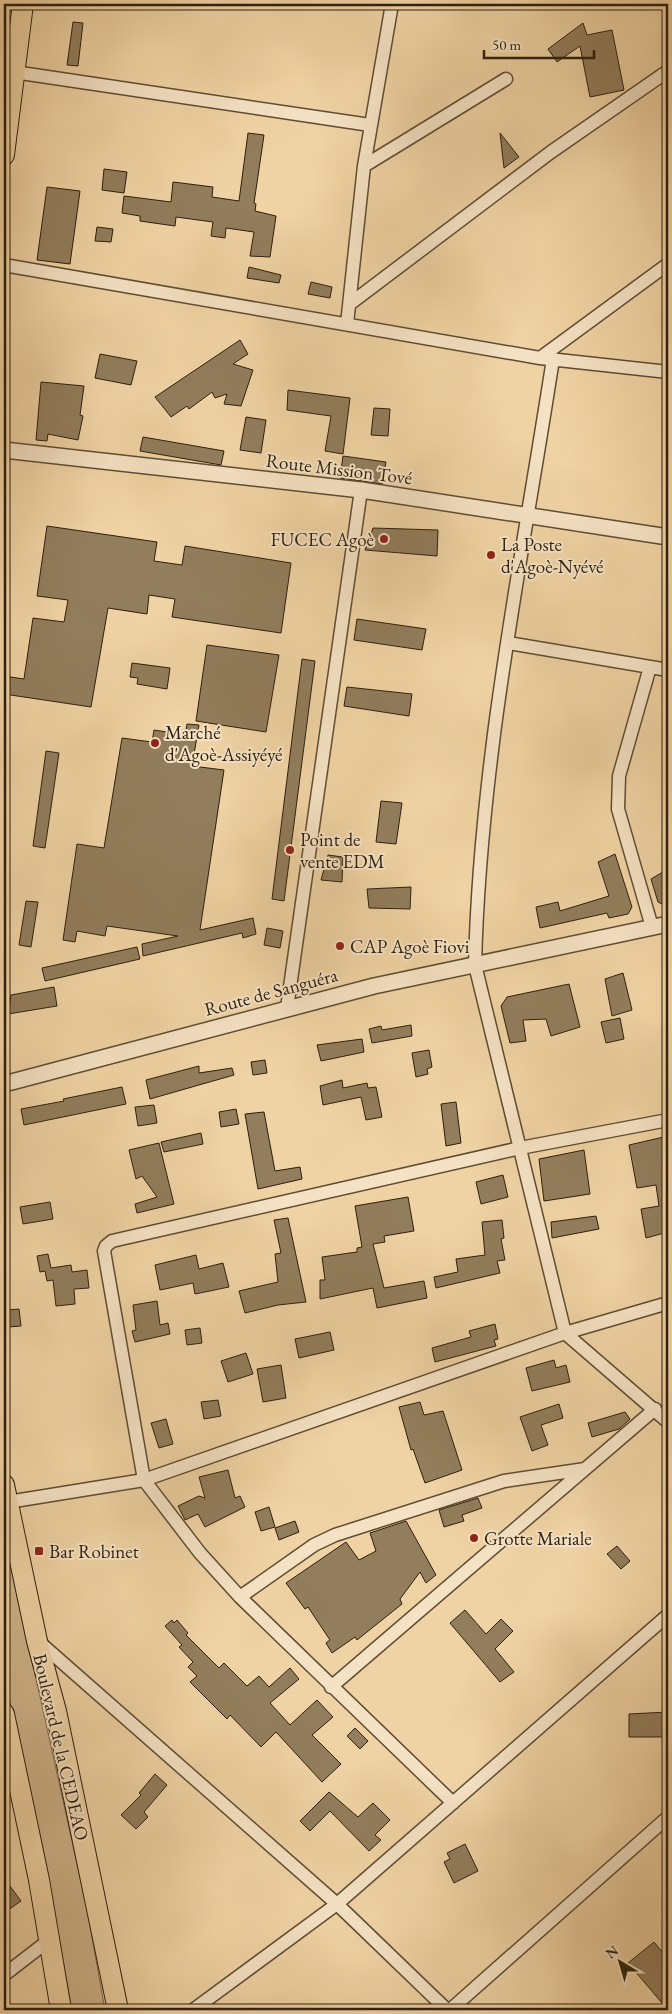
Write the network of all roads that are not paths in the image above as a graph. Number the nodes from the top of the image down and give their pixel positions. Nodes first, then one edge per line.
1 (23, 4) edge
2 (392, 4) edge
3 (668, 71) edge
4 (14, 72) junction
5 (506, 79) dead end
6 (370, 125) junction
7 (4, 155) edge
8 (364, 166) junction
9 (668, 264) edge
10 (4, 265) edge
11 (351, 303) junction
12 (347, 324) junction
13 (540, 358) junction
14 (554, 359) junction
15 (668, 372) edge
16 (4, 450) edge
17 (361, 490) junction
18 (528, 516) junction
19 (668, 537) edge
20 (508, 643) junction
21 (650, 667) junction
22 (668, 670) edge
23 (668, 924) edge
24 (652, 927) junction
25 (475, 964) junction
26 (287, 1008) junction
27 (4, 1084) edge
28 (668, 1120) edge
29 (520, 1148) junction
30 (668, 1303) edge
31 (566, 1333) junction
32 (655, 1409) junction
33 (668, 1422) edge
34 (585, 1469) junction
35 (144, 1480) junction
36 (6, 1493) edge
37 (240, 1598) junction
38 (668, 1616) edge
39 (37, 1641) junction
40 (331, 1687) junction
41 (4, 1714) edge
42 (8, 1768) edge
43 (453, 1803) junction
44 (668, 1817) edge
45 (337, 1904) junction
46 (48, 1941) junction
47 (4, 1976) edge
48 (61, 2010) edge
49 (118, 2010) edge
50 (193, 2010) edge
51 (449, 2010) edge

1 - 4 main road
2 - 6 street
3 - 11 street
4 - 6 street
4 - 7 main road
5 - 8 street
6 - 8 street
8 - 11 street
9 - 13 street
10 - 12 street
11 - 12 street
12 - 13 street
13 - 14 street
14 - 15 street
14 - 18 street
16 - 17 street, Route Mission Tové
17 - 18 street, Route Mission Tové
17 - 26 street
18 - 19 street, Route Mission Tové
18 - 20 street
20 - 21 street
20 - 25 street
21 - 22 street
21 - 24 street
23 - 24 street, Route de Sanguéra
24 - 25 street, Route de Sanguéra
25 - 26 street, Route de Sanguéra
25 - 29 street
26 - 27 street, Route de Sanguéra
28 - 29 street
29 - 31 street
29 - 35 street
30 - 31 street
31 - 32 street
31 - 35 street
32 - 33 street
32 - 34 street
34 - 37 street
34 - 40 street
35 - 36 street
35 - 37 street
36 - 39 main road, Boulevard de la CEDEAO
37 - 40 street
38 - 43 street
39 - 45 street
39 - 49 main road, Boulevard de la CEDEAO
40 - 43 street
41 - 42 main road
42 - 46 main road
43 - 45 street
44 - 51 street
45 - 50 street
45 - 51 street
46 - 47 street
46 - 48 main road

